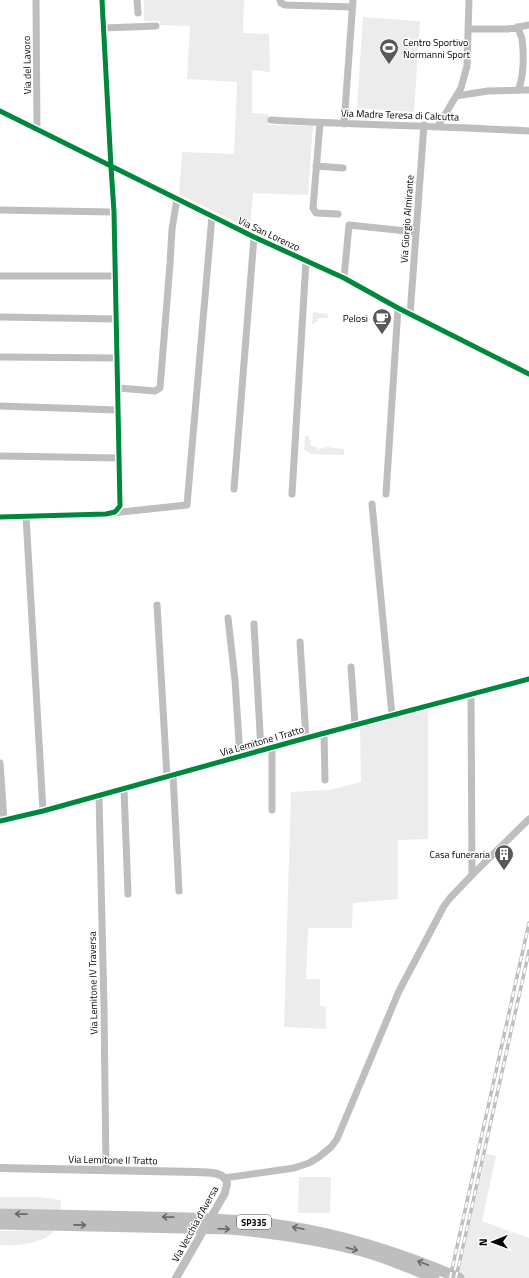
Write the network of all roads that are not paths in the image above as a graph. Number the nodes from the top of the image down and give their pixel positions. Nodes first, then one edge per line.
1 (36, 0) edge
2 (102, 0) edge
3 (137, 0) edge
4 (280, 0) edge
5 (468, 0) edge
6 (353, 4) edge
7 (138, 13) dead end
8 (529, 25) edge
9 (156, 26) dead end
10 (518, 27) junction
11 (103, 28) junction
12 (468, 29) junction
13 (518, 90) junction
14 (529, 90) edge
15 (456, 96) junction
16 (0, 111) edge
17 (271, 120) dead end
18 (320, 123) junction
19 (344, 124) junction
20 (424, 125) junction
21 (438, 126) junction
22 (37, 130) junction
23 (529, 131) edge
24 (111, 166) junction
25 (316, 166) junction
26 (343, 168) dead end
27 (177, 199) junction
28 (0, 210) edge
29 (114, 212) junction
30 (338, 214) dead end
31 (212, 216) junction
32 (416, 232) junction
33 (254, 237) junction
34 (306, 261) junction
35 (0, 276) edge
36 (116, 276) junction
37 (344, 278) junction
38 (398, 308) junction
39 (410, 314) junction
40 (0, 317) edge
41 (116, 319) junction
42 (0, 357) edge
43 (117, 358) junction
44 (529, 374) edge
45 (118, 388) junction
46 (0, 406) edge
47 (118, 410) junction
48 (0, 456) edge
49 (119, 458) junction
50 (234, 489) dead end
51 (292, 494) dead end
52 (386, 494) dead end
53 (372, 504) dead end
54 (106, 514) junction
55 (26, 516) junction
56 (0, 517) edge
57 (157, 606) dead end
58 (228, 618) dead end
59 (254, 624) dead end
60 (300, 642) dead end
61 (351, 667) dead end
62 (529, 679) edge
63 (471, 694) junction
64 (392, 714) junction
65 (355, 724) junction
66 (324, 733) junction
67 (306, 738) junction
68 (272, 747) junction
69 (261, 751) junction
70 (240, 756) junction
71 (0, 763) edge
72 (170, 776) junction
73 (326, 780) dead end
74 (124, 789) junction
75 (99, 796) junction
76 (272, 810) dead end
77 (43, 811) junction
78 (529, 819) edge
79 (2, 820) edge
80 (472, 875) junction
81 (179, 891) dead end
82 (128, 894) dead end
83 (0, 1168) edge
84 (106, 1170) junction
85 (224, 1178) junction
86 (0, 1214) edge
87 (41, 1219) junction
88 (0, 1224) edge
89 (176, 1278) edge
90 (434, 1278) edge
91 (459, 1278) edge

1 - 22 street, Via del Lavoro
2 - 11 street
3 - 7 street
4 - 6 street
5 - 12 street
6 - 19 street
8 - 10 street
9 - 11 street
10 - 12 street
10 - 13 street
11 - 24 street
12 - 15 street
13 - 14 street
13 - 15 street
15 - 21 street
16 - 22 street, Via San Lorenzo
17 - 18 street, Via Madre Teresa di Calcutta
18 - 19 street, Via Madre Teresa di Calcutta
18 - 25 street
19 - 20 street, Via Madre Teresa di Calcutta
20 - 21 street, Via Madre Teresa di Calcutta
20 - 32 street, Via Giorgio Almirante
21 - 23 street, Via Madre Teresa di Calcutta
22 - 24 street, Via San Lorenzo
24 - 27 street, Via San Lorenzo
24 - 29 street
25 - 26 street
25 - 30 street
27 - 31 street, Via San Lorenzo
27 - 45 street
28 - 29 street
29 - 36 street
31 - 33 street, Via San Lorenzo
31 - 54 street
32 - 37 street
32 - 39 street, Via Giorgio Almirante
33 - 34 street, Via San Lorenzo
33 - 50 street
34 - 37 street, Via San Lorenzo
34 - 51 street
35 - 36 street
36 - 41 street
37 - 38 street, Via San Lorenzo
38 - 39 street, Via San Lorenzo
38 - 52 street
39 - 44 street, Via San Lorenzo
40 - 41 street
41 - 43 street
42 - 43 street
43 - 45 street
45 - 47 street
46 - 47 street
47 - 49 street
48 - 49 street
49 - 54 street
53 - 64 street
54 - 55 street
55 - 56 street
55 - 77 street
57 - 72 street
58 - 70 street
59 - 69 street
60 - 67 street
61 - 65 street
62 - 63 street, Via Lemitone I Tratto
63 - 64 street, Via Lemitone I Tratto
63 - 80 street
64 - 65 street, Via Lemitone I Tratto
65 - 66 street, Via Lemitone I Tratto
66 - 67 street, Via Lemitone I Tratto
66 - 73 street
67 - 68 street, Via Lemitone I Tratto
68 - 69 street, Via Lemitone I Tratto
68 - 76 street
69 - 70 street, Via Lemitone I Tratto
70 - 72 street, Via Lemitone I Tratto
71 - 79 street
72 - 74 street, Via Lemitone I Tratto
72 - 81 street
74 - 75 street, Via Lemitone I Tratto
74 - 82 street
75 - 77 street, Via Lemitone I Tratto
75 - 84 street, Via Lemitone IV Traversa
77 - 79 street, Via Lemitone I Tratto
78 - 80 street
80 - 85 street
83 - 84 street, Via Lemitone II Tratto
84 - 85 street, Via Lemitone II Tratto
85 - 89 street, Via Vecchia d'Aversa
87 -> 86 highway, SP335
87 - 88 highway, SP335
87 -> 90 highway, SP335
91 -> 87 highway, SP335

